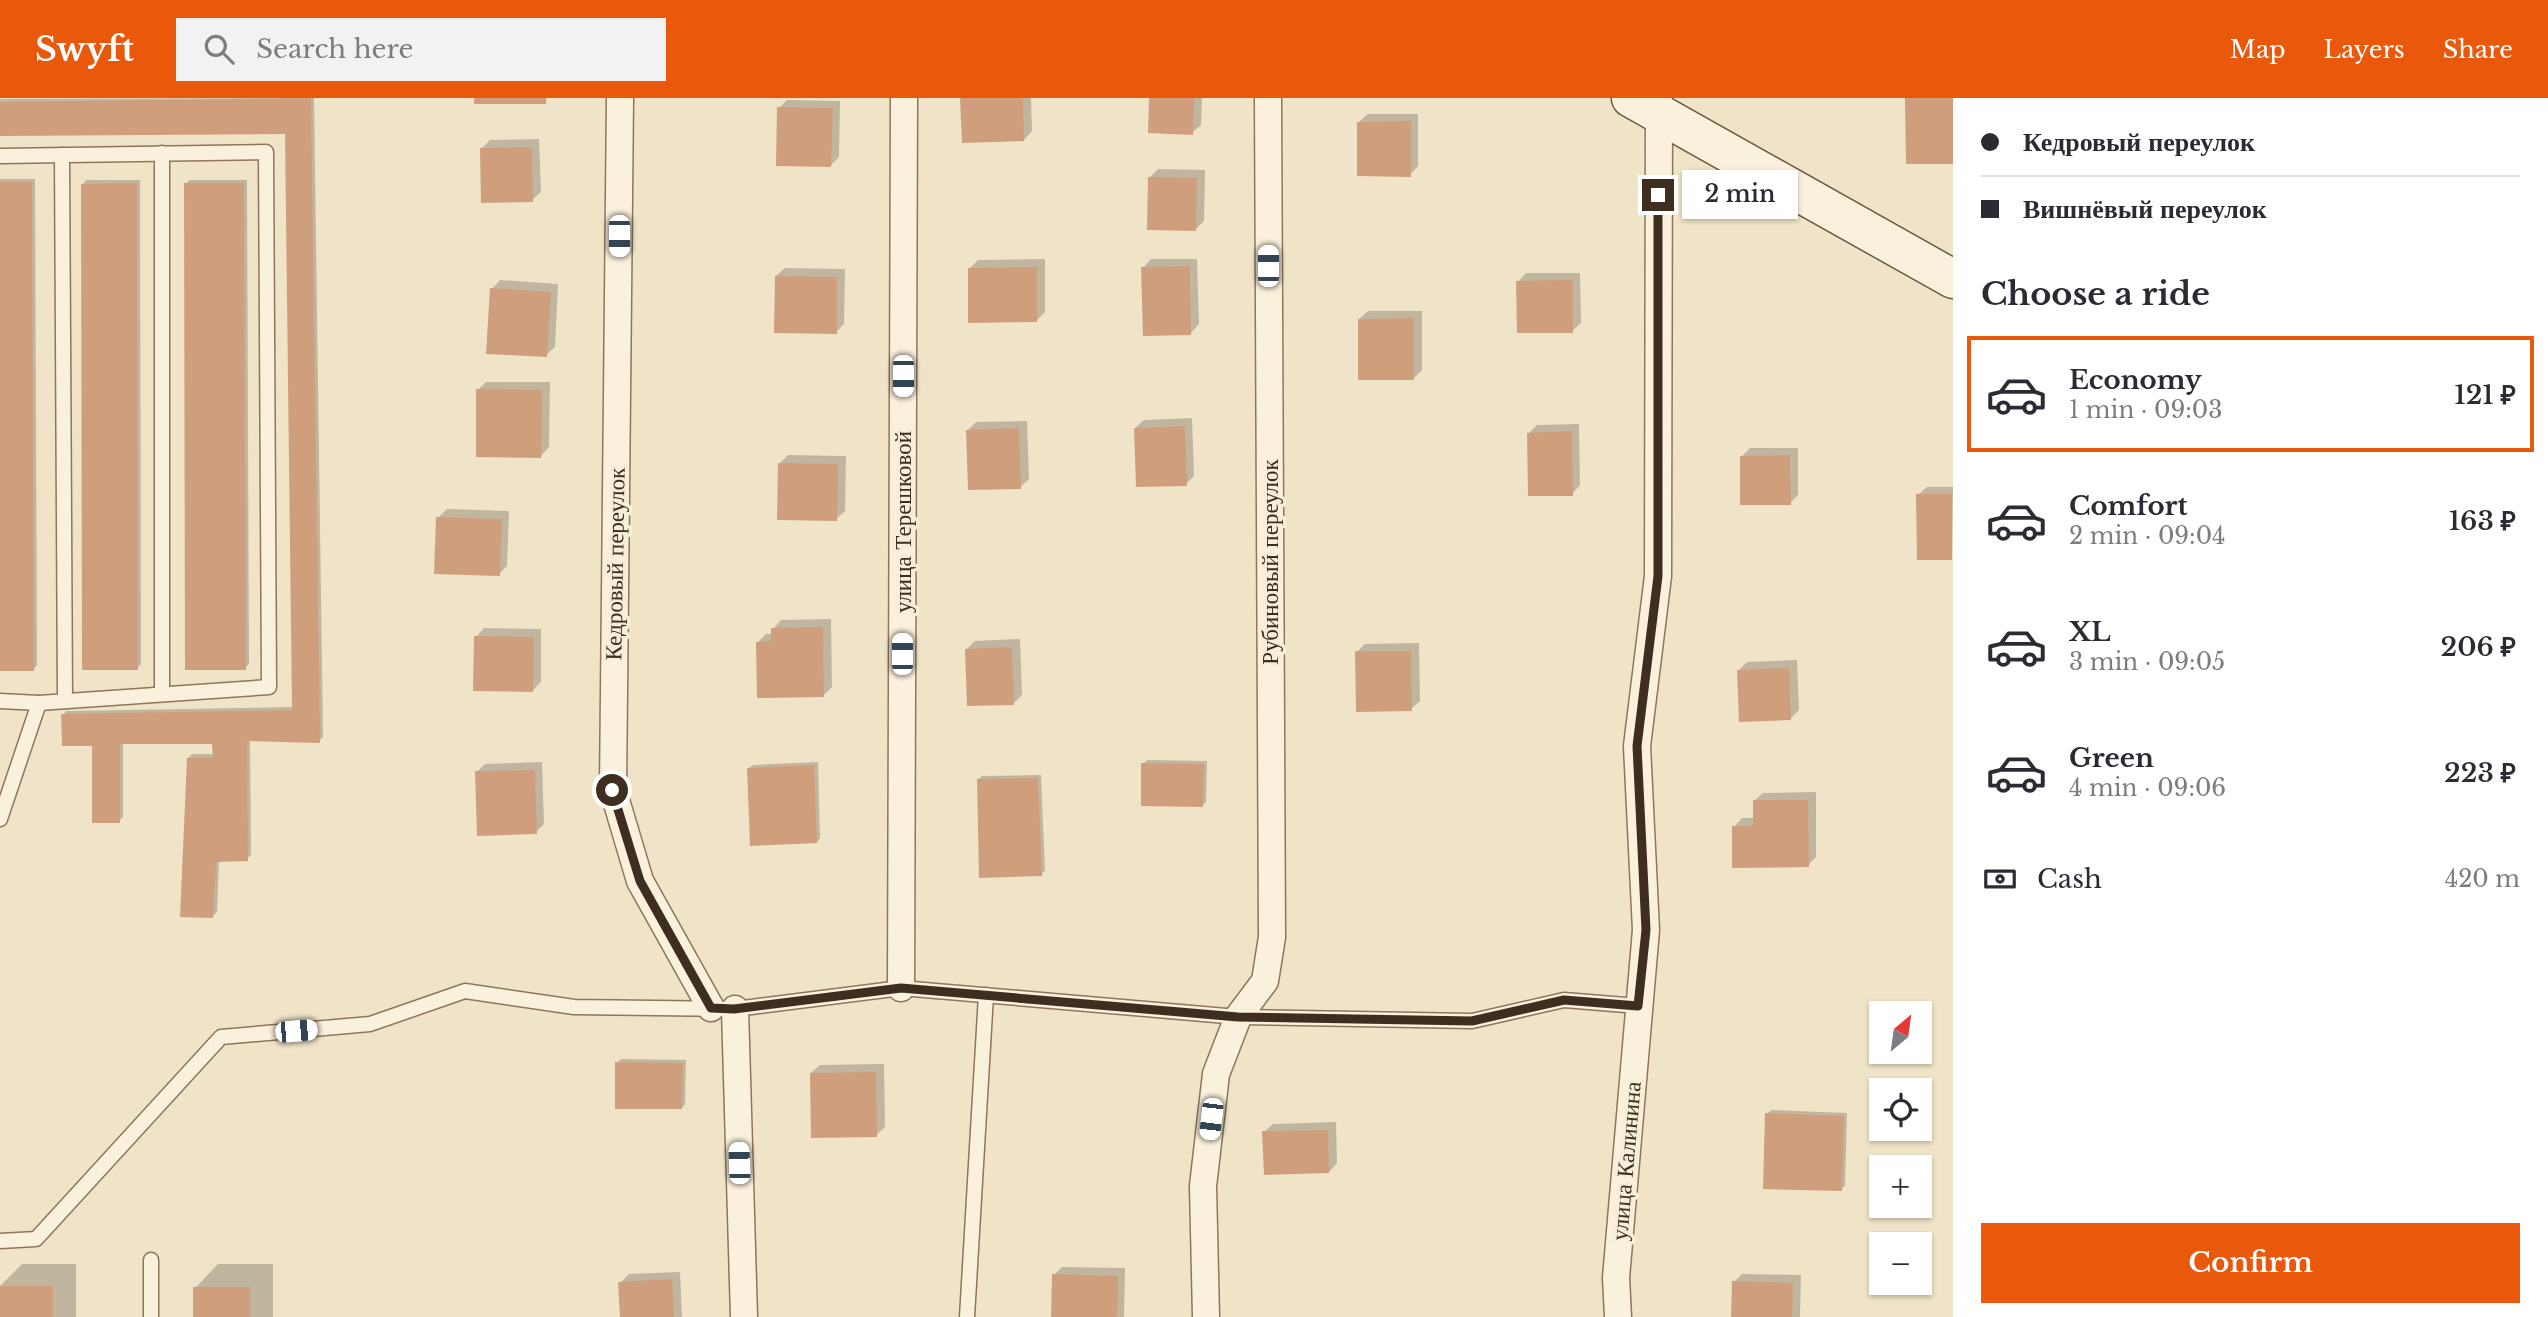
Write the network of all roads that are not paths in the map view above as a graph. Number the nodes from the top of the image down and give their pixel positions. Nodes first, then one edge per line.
1 (620, 98) edge
2 (904, 98) edge
3 (1268, 98) edge
4 (1649, 103) edge
5 (162, 153) junction
6 (62, 155) junction
7 (0, 156) edge
8 (1953, 279) edge
9 (162, 694) junction
10 (0, 701) edge
11 (65, 701) junction
12 (39, 703) junction
13 (0, 819) edge
14 (901, 988) junction
15 (986, 995) junction
16 (1638, 1006) junction
17 (723, 1008) junction
18 (1238, 1017) junction
19 (0, 1241) edge
20 (151, 1260) dead end
21 (151, 1317) edge
22 (744, 1317) edge
23 (967, 1317) edge
24 (1206, 1317) edge
25 (1618, 1317) edge

1 - 17 street, Кедровый переулок
2 - 14 street, улица Терешковой
3 - 18 street, Рубиновый переулок
4 - 8 main road
4 - 16 street, улица Калинина
5 - 6 lane
5 - 9 lane
5 - 9 lane
6 - 7 lane
6 - 11 lane
9 - 11 lane
10 - 12 lane
11 - 12 lane
12 - 13 lane
14 - 15 lane
14 - 17 lane
15 - 18 lane
15 - 23 lane
16 - 18 lane
16 - 25 street, улица Калинина
17 - 19 lane
17 - 22 street
18 - 24 street, Рубиновый переулок
20 - 21 lane

